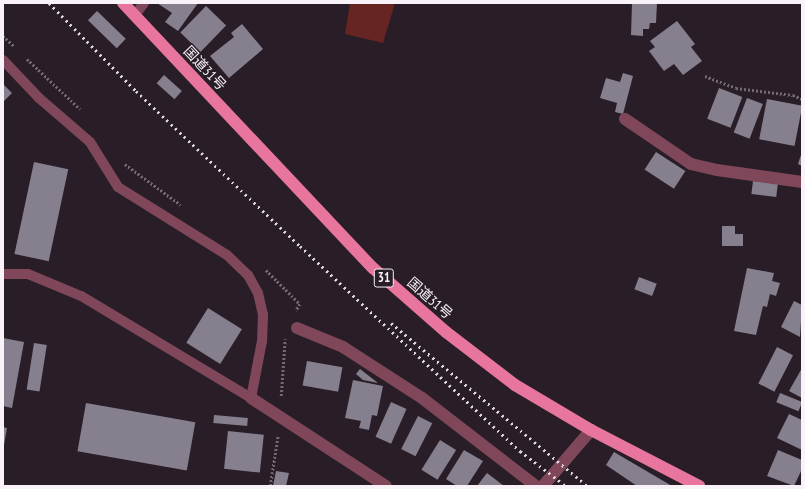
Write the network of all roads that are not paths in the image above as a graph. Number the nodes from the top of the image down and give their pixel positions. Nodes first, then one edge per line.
1 (123, 3) edge
2 (144, 3) edge
3 (135, 15) junction
4 (3, 60) edge
5 (625, 119) dead end
6 (802, 182) edge
7 (3, 274) edge
8 (296, 328) dead end
9 (251, 398) junction
10 (591, 430) junction
11 (386, 486) edge
12 (536, 486) edge
13 (544, 486) edge
14 (699, 486) edge

1 - 3 highway, 国道31号 / 31
2 - 3 lane
3 - 10 highway, 国道31号 / 31
4 - 9 lane
5 - 6 street
7 - 9 lane
8 - 12 street
9 - 11 street
10 - 13 street
10 - 14 highway, 国道31号 / 31

